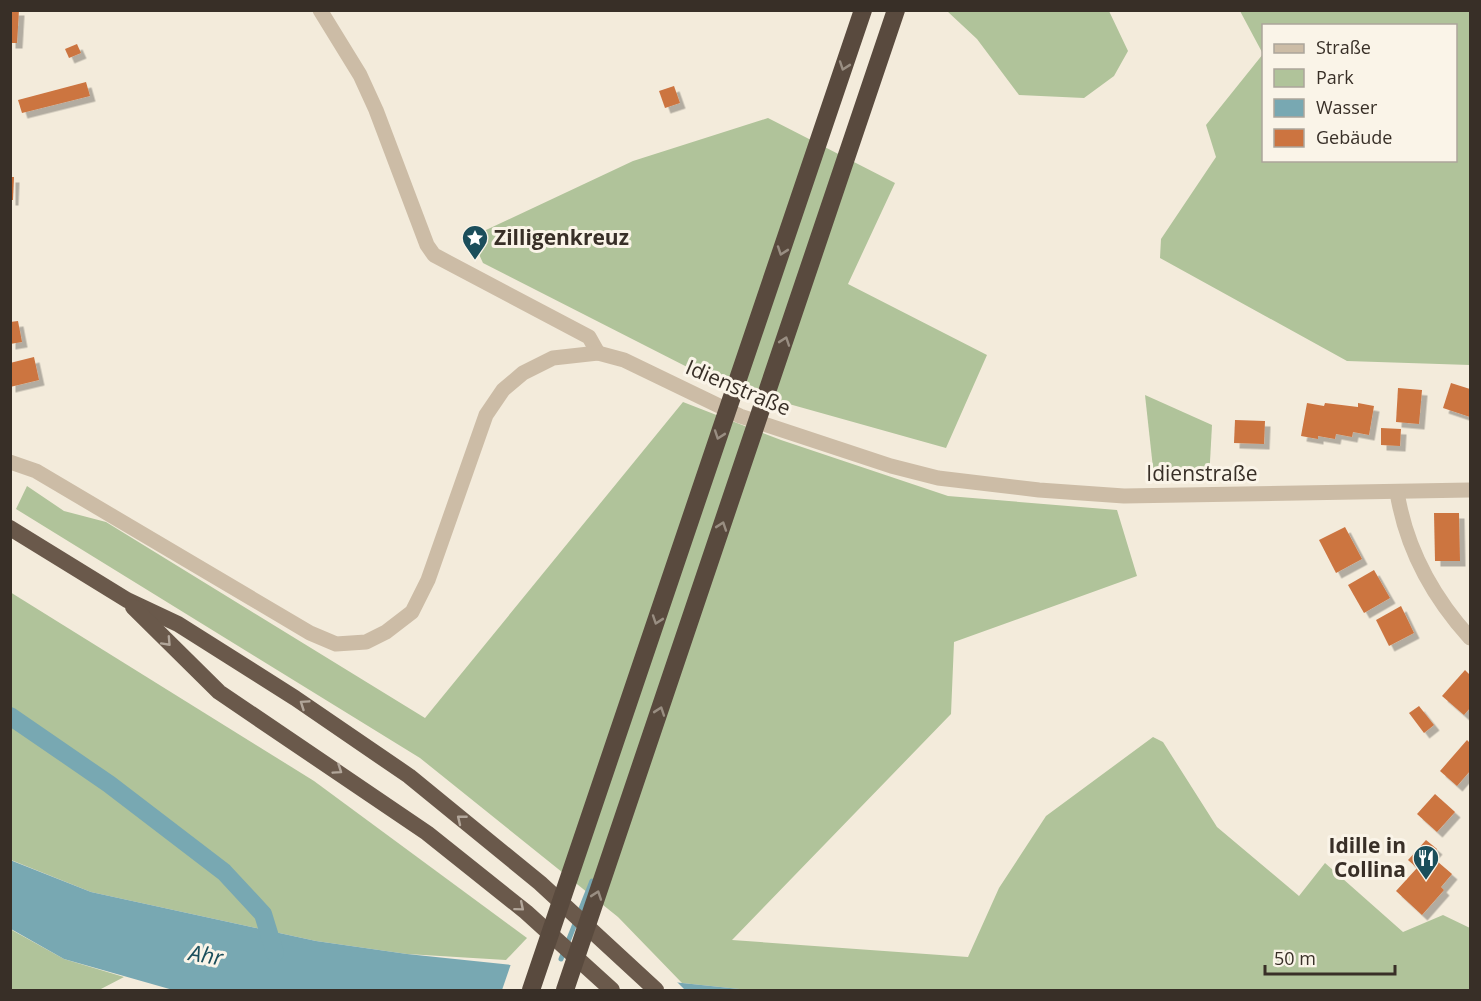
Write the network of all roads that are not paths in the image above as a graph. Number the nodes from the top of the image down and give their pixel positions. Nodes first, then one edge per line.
1 (320, 10) edge
2 (863, 10) edge
3 (896, 10) edge
4 (598, 352) junction
5 (10, 462) edge
6 (1470, 490) edge
7 (1397, 492) junction
8 (10, 528) edge
9 (127, 600) junction
10 (1470, 638) edge
11 (531, 990) edge
12 (565, 990) edge
13 (612, 990) edge
14 (656, 990) edge

1 - 4 street, Idienstraße
2 -> 11 highway
12 -> 3 highway
4 - 5 street
4 - 7 street, Idienstraße
6 - 7 street, Idienstraße
7 - 10 street
8 - 9 highway
9 -> 13 highway
14 -> 9 highway

